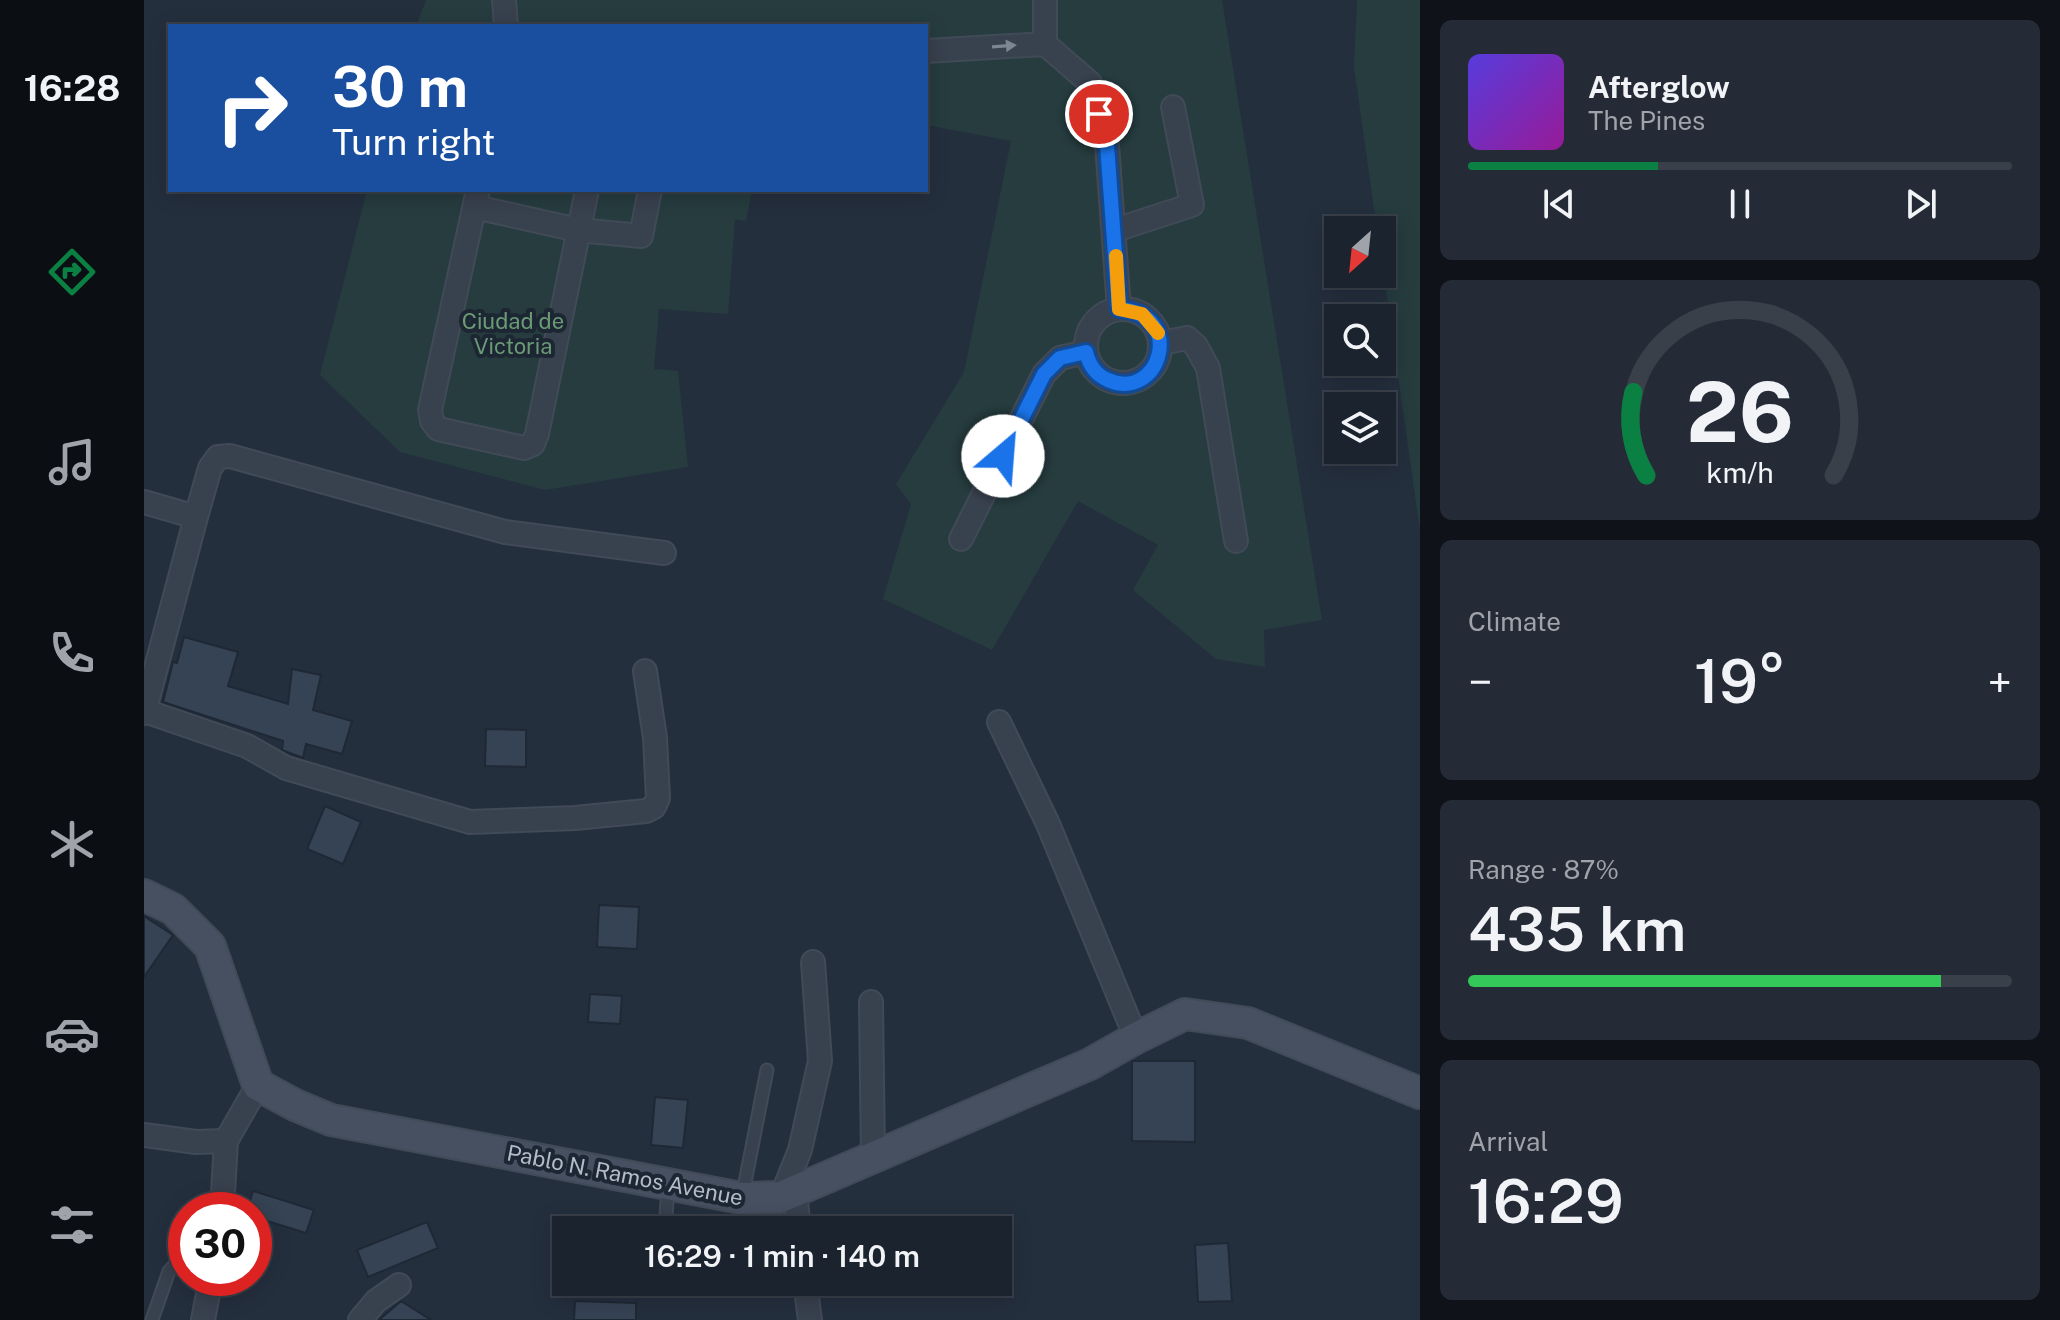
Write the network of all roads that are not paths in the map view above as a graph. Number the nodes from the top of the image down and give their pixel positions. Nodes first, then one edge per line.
1 (504, 0) edge
2 (1045, 0) edge
3 (506, 24) edge
4 (1045, 44) junction
5 (928, 51) edge
6 (1173, 107) dead end
7 (587, 192) edge
8 (650, 192) edge
9 (476, 198) edge
10 (578, 230) junction
11 (1115, 230) junction
12 (1119, 309) junction
13 (1161, 343) junction
14 (1086, 352) junction
15 (144, 502) edge
16 (196, 517) junction
17 (961, 539) dead end
18 (1236, 541) dead end
19 (664, 553) dead end
20 (645, 671) dead end
21 (144, 712) edge
22 (999, 722) dead end
23 (144, 895) edge
24 (813, 962) dead end
25 (871, 1002) dead end
26 (1136, 1038) junction
27 (767, 1070) dead end
28 (258, 1085) junction
29 (1420, 1093) edge
30 (144, 1135) edge
31 (226, 1141) junction
32 (873, 1158) junction
33 (668, 1184) junction
34 (223, 1192) edge
35 (788, 1194) junction
36 (741, 1198) junction
37 (666, 1216) edge
38 (795, 1216) edge
39 (168, 1274) edge
40 (399, 1285) dead end
41 (208, 1296) edge
42 (807, 1296) edge
43 (152, 1320) edge
44 (203, 1320) edge
45 (360, 1320) edge
46 (810, 1320) edge

1 - 3 street
2 - 4 street
5 -> 4 street
4 - 11 street
6 - 11 street
7 - 10 street
8 - 10 street
9 - 10 street
9 - 10 street
11 - 12 street
12 - 13 street
12 - 14 street
13 - 14 street
13 - 18 street
14 - 17 street
15 - 16 street
16 - 19 street
16 - 21 street
20 - 21 street
22 - 26 street
23 - 28 street
24 - 35 street
25 - 32 street
26 - 29 street, Pablo N. Ramos Avenue
26 - 32 street, Pablo N. Ramos Avenue
27 - 36 lane
28 - 31 street
28 - 33 street, Pablo N. Ramos Avenue
30 - 31 street
31 - 34 street
32 - 35 street, Pablo N. Ramos Avenue
33 - 36 street, Pablo N. Ramos Avenue
33 - 37 lane
35 - 36 street, Pablo N. Ramos Avenue
35 - 38 street
39 - 43 lane
40 - 45 street
41 - 44 street
42 - 46 street

